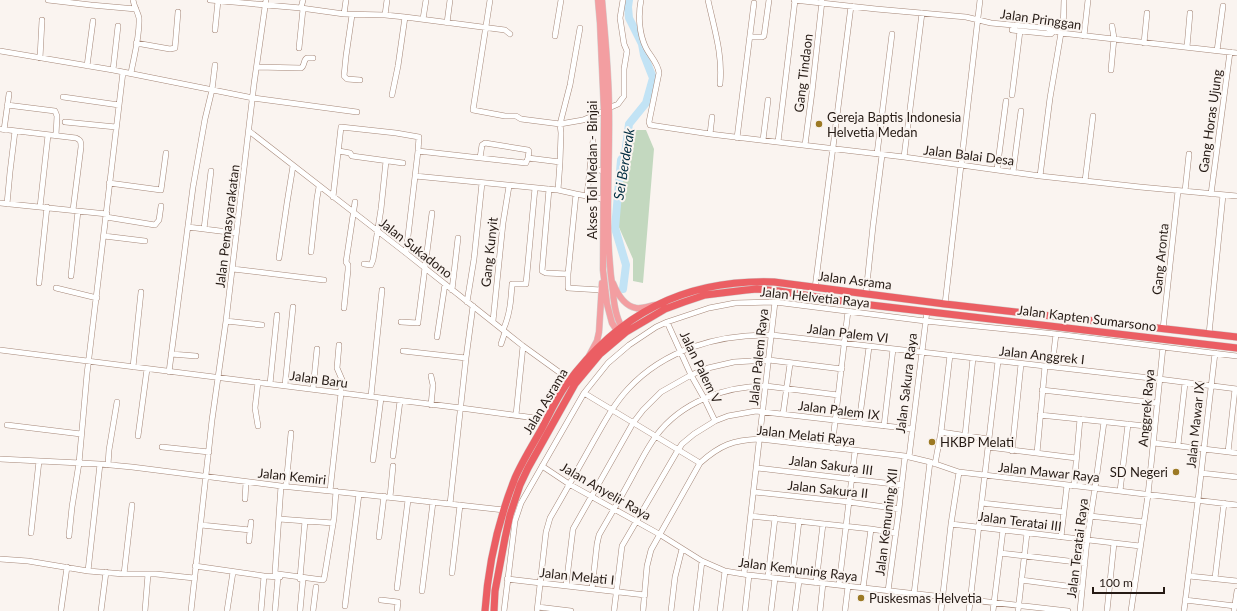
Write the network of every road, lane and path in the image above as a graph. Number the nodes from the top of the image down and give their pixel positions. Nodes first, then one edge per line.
1 (48, 0) edge
2 (133, 0) edge
3 (210, 0) edge
4 (303, 0) edge
5 (346, 0) edge
6 (387, 0) edge
7 (426, 0) edge
8 (450, 0) edge
9 (490, 0) edge
10 (560, 0) edge
11 (598, 0) edge
12 (602, 0) edge
13 (623, 0) edge
14 (641, 0) edge
15 (708, 0) edge
16 (769, 0) edge
17 (794, 0) edge
18 (980, 0) edge
19 (1064, 0) edge
20 (1088, 0) edge
21 (218, 1) junction
22 (226, 1) edge
23 (822, 1) edge
24 (754, 2) dead end
25 (266, 3) edge
26 (851, 6) junction
27 (1223, 6) dead end
28 (302, 8) junction
29 (136, 9) junction
30 (178, 12) dead end
31 (922, 13) junction
32 (1147, 13) dead end
33 (1190, 13) dead end
34 (344, 14) junction
35 (352, 15) junction
36 (384, 15) junction
37 (405, 17) junction
38 (423, 19) junction
39 (42, 20) dead end
40 (93, 21) dead end
41 (978, 21) junction
42 (447, 23) junction
43 (118, 26) dead end
44 (1112, 26) dead end
45 (486, 28) junction
46 (580, 28) dead end
47 (215, 30) dead end
48 (1012, 30) dead end
49 (1020, 31) junction
50 (1054, 32) junction
51 (1062, 33) junction
52 (510, 34) dead end
53 (892, 34) dead end
54 (555, 36) dead end
55 (750, 36) junction
56 (1084, 36) junction
57 (1114, 40) junction
58 (136, 43) junction
59 (1144, 43) junction
60 (1187, 47) junction
61 (299, 48) dead end
62 (0, 51) edge
63 (1217, 51) junction
64 (1230, 52) junction
65 (1237, 53) edge
66 (40, 58) junction
67 (312, 58) dead end
68 (215, 65) dead end
69 (87, 66) junction
70 (257, 67) junction
71 (113, 70) junction
72 (1110, 70) dead end
73 (123, 72) junction
74 (131, 73) junction
75 (360, 80) dead end
76 (720, 84) dead end
77 (212, 90) junction
78 (9, 94) dead end
79 (392, 95) dead end
80 (1012, 95) dead end
81 (63, 97) dead end
82 (253, 98) junction
83 (768, 100) dead end
84 (1006, 102) dead end
85 (7, 105) junction
86 (119, 105) junction
87 (607, 109) junction
88 (1021, 111) dead end
89 (357, 112) dead end
90 (1092, 116) dead end
91 (712, 117) dead end
92 (65, 122) dead end
93 (560, 124) junction
94 (116, 127) junction
95 (1, 130) edge
96 (15, 131) junction
97 (249, 131) junction
98 (710, 134) junction
99 (48, 135) junction
100 (56, 135) junction
101 (737, 138) junction
102 (763, 140) junction
103 (593, 141) dead end
104 (778, 142) junction
105 (805, 145) junction
106 (832, 149) junction
107 (339, 151) junction
108 (418, 151) junction
109 (166, 152) dead end
110 (876, 154) junction
111 (1189, 154) dead end
112 (882, 155) junction
113 (904, 157) junction
114 (480, 158) junction
115 (528, 158) junction
116 (386, 160) junction
117 (560, 162) junction
118 (404, 163) dead end
119 (962, 165) junction
120 (293, 166) junction
121 (590, 169) junction
122 (997, 170) junction
123 (211, 171) dead end
124 (606, 171) junction
125 (1013, 172) junction
126 (416, 176) junction
127 (1040, 176) junction
128 (1084, 181) junction
129 (109, 182) junction
130 (482, 183) junction
131 (509, 186) junction
132 (319, 187) junction
133 (535, 188) junction
134 (548, 189) junction
135 (558, 190) junction
136 (1178, 191) junction
137 (1185, 191) junction
138 (576, 194) junction
139 (1211, 194) junction
140 (587, 195) junction
141 (1223, 195) junction
142 (1237, 196) edge
143 (334, 197) junction
144 (603, 199) junction
145 (355, 202) dead end
146 (0, 203) edge
147 (7, 204) junction
148 (161, 206) dead end
149 (40, 207) junction
150 (47, 207) junction
151 (76, 211) junction
152 (353, 212) junction
153 (432, 213) dead end
154 (106, 216) junction
155 (188, 227) junction
156 (204, 229) junction
157 (378, 231) junction
158 (236, 233) junction
159 (104, 236) junction
160 (458, 238) dead end
161 (145, 241) dead end
162 (311, 252) dead end
163 (406, 253) junction
164 (279, 258) dead end
165 (364, 264) dead end
166 (233, 269) junction
167 (425, 269) junction
168 (603, 270) junction
169 (568, 274) junction
170 (71, 276) dead end
171 (610, 276) junction
172 (324, 280) dead end
173 (39, 282) dead end
174 (445, 284) junction
175 (56, 288) dead end
176 (815, 288) junction
177 (382, 290) dead end
178 (452, 290) junction
179 (601, 290) junction
180 (141, 292) dead end
181 (866, 293) junction
182 (97, 298) junction
183 (467, 302) junction
184 (775, 302) junction
185 (942, 303) junction
186 (659, 304) junction
187 (293, 306) dead end
188 (473, 306) junction
189 (344, 308) dead end
190 (848, 311) junction
191 (926, 311) junction
192 (934, 312) joint
193 (277, 315) dead end
194 (226, 321) junction
195 (493, 321) junction
196 (925, 321) junction
197 (401, 322) dead end
198 (667, 322) junction
199 (262, 325) dead end
200 (1163, 329) junction
201 (504, 331) junction
202 (621, 331) junction
203 (1056, 334) junction
204 (1209, 334) junction
205 (772, 335) junction
206 (436, 337) dead end
207 (1237, 337) edge
208 (501, 344) dead end
209 (845, 344) junction
210 (339, 345) dead end
211 (523, 346) junction
212 (869, 347) junction
213 (1163, 347) junction
214 (1237, 348) edge
215 (317, 349) dead end
216 (893, 349) junction
217 (0, 350) edge
218 (403, 351) dead end
219 (681, 351) junction
220 (922, 352) junction
221 (1215, 352) junction
222 (171, 354) junction
223 (950, 355) junction
224 (196, 356) dead end
225 (1237, 356) edge
226 (588, 357) junction
227 (466, 358) junction
228 (973, 358) junction
229 (769, 360) junction
230 (998, 361) junction
231 (88, 362) junction
232 (790, 364) junction
233 (1021, 364) junction
234 (1045, 366) junction
235 (133, 367) junction
236 (1052, 367) junction
237 (147, 369) junction
238 (842, 369) junction
239 (169, 372) junction
240 (691, 375) junction
241 (431, 376) dead end
242 (218, 378) junction
243 (1159, 379) junction
244 (570, 380) junction
245 (258, 382) junction
246 (1185, 383) junction
247 (270, 384) junction
248 (285, 385) junction
249 (766, 386) junction
250 (1211, 386) junction
251 (313, 389) junction
252 (786, 389) junction
253 (1236, 389) edge
254 (1042, 390) junction
255 (340, 393) junction
256 (584, 393) junction
257 (838, 395) junction
258 (371, 396) junction
259 (381, 398) junction
260 (704, 398) junction
261 (400, 401) junction
262 (117, 402) dead end
263 (1157, 404) junction
264 (431, 405) junction
265 (461, 408) junction
266 (612, 410) junction
267 (763, 412) junction
268 (783, 414) junction
269 (1040, 415) junction
270 (516, 416) junction
271 (1080, 419) junction
272 (543, 421) junction
273 (715, 421) junction
274 (835, 421) junction
275 (1104, 422) junction
276 (633, 423) junction
277 (858, 424) junction
278 (1128, 424) junction
279 (7, 425) dead end
280 (258, 426) dead end
281 (884, 426) junction
282 (1154, 427) junction
283 (912, 429) junction
284 (941, 432) junction
285 (291, 433) dead end
286 (81, 434) junction
287 (138, 436) dead end
288 (656, 436) junction
289 (965, 436) junction
290 (760, 439) junction
291 (988, 439) junction
292 (1154, 443) junction
293 (1178, 445) junction
294 (162, 447) dead end
295 (988, 447) junction
296 (832, 448) junction
297 (1204, 449) junction
298 (678, 450) junction
299 (856, 451) junction
300 (1012, 451) junction
301 (209, 452) junction
302 (1228, 452) junction
303 (1237, 453) edge
304 (1037, 454) junction
305 (393, 456) dead end
306 (907, 456) junction
307 (1076, 458) junction
308 (0, 459) edge
309 (373, 460) dead end
310 (39, 461) junction
311 (79, 463) junction
312 (700, 463) junction
313 (932, 463) junction
314 (100, 464) junction
315 (108, 465) junction
316 (393, 466) dead end
317 (542, 466) junction
318 (757, 468) junction
319 (959, 472) junction
320 (1201, 473) junction
321 (985, 476) junction
322 (206, 477) junction
323 (1237, 477) edge
324 (852, 479) junction
325 (246, 482) junction
326 (569, 484) junction
327 (902, 485) junction
328 (1068, 485) junction
329 (284, 486) junction
330 (1074, 486) junction
331 (1096, 488) junction
332 (333, 491) junction
333 (1120, 491) junction
334 (754, 492) junction
335 (359, 494) junction
336 (1148, 495) junction
337 (384, 496) junction
338 (390, 497) junction
339 (591, 497) junction
340 (245, 499) dead end
341 (408, 500) junction
342 (1198, 500) junction
343 (433, 502) junction
344 (849, 502) junction
345 (982, 503) junction
346 (1224, 503) junction
347 (450, 504) junction
348 (132, 505) dead end
349 (460, 505) junction
350 (1237, 505) edge
351 (899, 509) junction
352 (504, 510) junction
353 (614, 510) junction
354 (1064, 512) junction
355 (751, 516) junction
356 (1090, 516) junction
357 (775, 518) junction
358 (279, 519) junction
359 (305, 521) junction
360 (799, 521) junction
361 (251, 522) dead end
362 (635, 522) junction
363 (1144, 522) junction
364 (333, 523) junction
365 (823, 524) junction
366 (951, 524) junction
367 (201, 525) junction
368 (846, 526) junction
369 (979, 527) junction
370 (871, 529) junction
371 (250, 530) junction
372 (1003, 530) junction
373 (31, 533) dead end
374 (896, 533) junction
375 (1027, 533) junction
376 (659, 534) junction
377 (70, 536) dead end
378 (379, 537) dead end
379 (1061, 538) junction
380 (1087, 540) junction
381 (249, 541) dead end
382 (1114, 543) junction
383 (1140, 546) junction
384 (682, 549) junction
385 (1000, 553) junction
386 (1024, 556) junction
387 (0, 558) edge
388 (702, 561) junction
389 (1085, 563) junction
390 (196, 566) junction
391 (67, 568) junction
392 (725, 570) junction
393 (88, 571) junction
394 (106, 572) junction
395 (233, 572) junction
396 (452, 573) dead end
397 (124, 574) junction
398 (148, 574) junction
399 (747, 575) junction
400 (264, 576) junction
401 (1189, 576) junction
402 (278, 577) junction
403 (768, 577) junction
404 (194, 578) junction
405 (300, 578) junction
406 (775, 578) junction
407 (1214, 578) junction
408 (508, 580) junction
409 (792, 580) junction
410 (1021, 580) junction
411 (798, 581) junction
412 (1237, 582) edge
413 (540, 583) junction
414 (816, 583) junction
415 (823, 583) junction
416 (839, 585) junction
417 (566, 586) junction
418 (848, 586) junction
419 (316, 587) dead end
420 (397, 588) dead end
421 (863, 588) junction
422 (1082, 588) junction
423 (592, 589) junction
424 (422, 591) dead end
425 (888, 591) junction
426 (1237, 591) edge
427 (616, 592) junction
428 (914, 594) junction
429 (645, 595) junction
430 (943, 597) junction
431 (381, 600) dead end
432 (970, 600) junction
433 (1185, 600) junction
434 (994, 603) junction
435 (345, 606) dead end
436 (1018, 608) edge
437 (1235, 608) edge
438 (538, 609) edge
439 (61, 610) dead end
440 (101, 611) edge
441 (144, 611) edge
442 (191, 611) edge
443 (226, 611) edge
444 (260, 611) edge
445 (275, 611) edge
446 (300, 611) edge
447 (313, 611) edge
448 (397, 611) edge
449 (485, 611) edge
450 (494, 611) edge
451 (504, 611) edge
452 (571, 611) edge
453 (614, 611) edge
454 (643, 611) edge
455 (672, 611) edge
456 (696, 611) edge
457 (720, 611) edge
458 (746, 611) edge
459 (771, 611) edge
460 (795, 611) edge
461 (820, 611) edge
462 (845, 611) edge
463 (941, 611) edge
464 (969, 611) edge
465 (993, 611) edge
466 (1068, 611) edge
467 (1080, 611) edge
468 (1107, 611) edge
469 (1131, 611) edge
470 (1184, 611) edge

1 - 29 street
2 - 29 street
3 - 21 street
4 - 28 street
5 - 34 street
6 - 36 street
7 - 38 street
8 - 42 street
9 - 45 street
10 - 54 street
11 - 87 main road, Akses Tol Medan - Binjai
12 - 87 main road, Akses Tol Medan - Binjai
13 - 87 street
14 - 98 street, Jalan Balai Desa
15 - 76 street
16 - 55 street
17 - 23 street, Jalan Pringgan
17 - 104 street
18 - 41 street
19 - 51 street
20 - 56 street
21 - 22 street
21 - 47 street
22 - 25 street
23 - 26 street, Jalan Pringgan
23 - 105 street, Gang Tindaon
24 - 55 street
25 - 28 street
25 - 70 street, Jalan Pemasyarakatan
26 - 31 street, Jalan Pringgan
26 - 106 street
27 - 63 street
28 - 34 street
28 - 61 street
29 - 58 street
30 - 58 street
31 - 41 street, Jalan Pringgan
31 - 113 street
32 - 59 street
33 - 60 street
34 - 35 street
35 - 36 street
35 - 75 street
36 - 37 street
37 - 38 street
37 - 79 street
38 - 42 street
39 - 66 street
40 - 69 street
41 - 50 street, Jalan Pringgan
41 - 119 street
42 - 45 street
43 - 71 street
44 - 57 street
45 - 52 street
45 - 93 street
46 - 93 street
48 - 49 street
49 - 50 street
49 - 80 street
50 - 51 street, Jalan Pringgan
51 - 56 street, Jalan Pringgan
51 - 127 street
53 - 110 street
55 - 101 street
56 - 57 street, Jalan Pringgan
57 - 59 street, Jalan Pringgan
57 - 72 street
58 - 74 street
59 - 60 street, Jalan Pringgan
60 - 63 street, Jalan Pringgan
62 - 66 street
63 - 64 street, Jalan Pringgan
64 - 65 street, Jalan Pringgan
64 - 139 street, Gang Horas Ujung
66 - 69 street
67 - 70 street
68 - 77 street
69 - 71 street
70 - 82 street, Jalan Pemasyarakatan
71 - 73 street
73 - 74 street
73 - 86 street
74 - 77 street
77 - 82 street
77 - 155 street
78 - 85 street
81 - 86 street
82 - 89 street
82 - 97 street, Jalan Pemasyarakatan
83 - 102 street
84 - 122 street
85 - 95 street
85 - 100 street
86 - 94 street
87 - 93 street
87 - 124 main road, Akses Tol Medan - Binjai
88 - 125 street
90 - 128 street
91 - 98 street
92 - 94 street
93 - 117 street
94 - 129 street
95 - 96 street
96 - 99 street
96 - 147 street
97 - 120 street, Jalan Sukadono
97 - 158 street, Jalan Pemasyarakatan
98 - 101 street, Jalan Balai Desa
99 - 100 street
99 - 149 street
100 - 151 street
101 - 102 street, Jalan Balai Desa
102 - 104 street, Jalan Balai Desa
103 - 121 street
104 - 105 street, Jalan Balai Desa
105 - 106 street, Jalan Balai Desa
106 - 110 street, Jalan Balai Desa
106 - 176 street
107 - 108 street
107 - 116 street
107 - 143 street
108 - 114 street
108 - 126 street
109 - 129 street
110 - 112 street, Jalan Balai Desa
111 - 137 street
112 - 113 street, Jalan Balai Desa
112 - 181 street
113 - 119 street, Jalan Balai Desa
114 - 115 street
114 - 115 street
115 - 117 street
116 - 118 street
116 - 157 street
117 - 135 street
119 - 122 street, Jalan Balai Desa
119 - 185 street
120 - 132 street, Jalan Sukadono
120 - 164 street
121 - 124 street
121 - 140 street
122 - 125 street, Jalan Balai Desa
123 - 156 street
124 - 144 main road, Akses Tol Medan - Binjai
124 - 171 main road, Akses Tol Medan - Binjai
125 - 127 street, Jalan Balai Desa
126 - 130 street
126 - 163 street
127 - 128 street, Jalan Balai Desa
128 - 136 street, Jalan Balai Desa
129 - 154 street
130 - 131 street
130 - 183 street
131 - 133 street
131 - 195 street, Gang Kunyit
132 - 143 street, Jalan Sukadono
132 - 162 street
133 - 134 street
133 - 201 street
134 - 135 street
134 - 169 street
135 - 138 street
136 - 137 street, Jalan Balai Desa
136 - 200 street, Gang Aronta
137 - 139 street, Jalan Balai Desa
138 - 140 street
138 - 169 street
139 - 141 street, Jalan Balai Desa
140 - 144 street
141 - 142 street, Jalan Balai Desa
141 - 204 street
143 - 152 street, Jalan Sukadono
144 - 168 main road, Akses Tol Medan - Binjai
145 - 152 street
146 - 147 street
147 - 149 street
148 - 154 street
149 - 150 street
150 - 151 street
150 - 173 street
151 - 154 street
151 - 170 street
152 - 157 street, Jalan Sukadono
152 - 189 street
153 - 167 street
154 - 159 street
155 - 156 street
155 - 222 street
156 - 158 street
157 - 163 street, Jalan Sukadono
157 - 165 street
158 - 166 street, Jalan Pemasyarakatan
159 - 161 street
159 - 182 street
160 - 178 street
163 - 167 street, Jalan Sukadono
166 - 172 street
166 - 194 street, Jalan Pemasyarakatan
167 - 174 street, Jalan Sukadono
167 - 197 street
168 - 179 main road
168 - 202 main road, Akses Tol Medan - Binjai
169 - 179 street
171 - 186 main road
171 - 202 main road, Akses Tol Medan - Binjai
174 - 178 street, Jalan Sukadono
174 - 206 street
175 - 182 street
176 - 181 highway, Jalan Asrama
176 - 186 highway, Jalan Asrama
177 - 258 street
178 - 183 street, Jalan Sukadono
179 - 226 main road
180 - 235 street
181 - 185 highway, Jalan Asrama
182 - 231 street
183 - 188 street, Jalan Sukadono
184 - 190 street, Jalan Helvetia Raya
184 - 198 street, Jalan Helvetia Raya
184 - 205 street, Jalan Palem Raya
185 - 200 highway, Jalan Kapten Sumarsono
186 - 202 highway, Jalan Asrama
187 - 248 street
188 - 195 street, Jalan Sukadono
188 - 227 street
190 - 196 street, Jalan Helvetia Raya
190 - 209 street
191 - 192 highway, Jalan Asrama
191 - 196 street, Jalan Sakura Raya
191 - 202 highway, Jalan Asrama
192 - 214 highway, Jalan Kapten Sumarsono
193 - 247 street
194 - 199 street
194 - 242 street, Jalan Pemasyarakatan
195 - 201 street, Jalan Sukadono
196 - 203 street, Jalan Helvetia Raya
196 - 220 street, Jalan Sakura Raya
198 - 219 street, Jalan Palem V
198 - 256 street, Jalan Helvetia Raya
200 - 204 highway, Jalan Kapten Sumarsono
201 - 208 street
201 - 211 street, Jalan Sukadono
202 - 226 highway, Jalan Asrama
202 - 272 highway, Jalan Asrama
203 - 213 street, Jalan Helvetia Raya
203 - 236 street
204 - 207 highway, Jalan Kapten Sumarsono
205 - 209 street, Jalan Palem VI
205 - 219 street, Jalan Palem VI
205 - 229 street, Jalan Palem Raya
209 - 212 street, Jalan Palem VI
209 - 238 street
210 - 255 street
211 - 244 street, Jalan Sukadono
211 - 270 street
212 - 216 street, Jalan Palem VI
212 - 277 street
213 - 221 street, Jalan Helvetia Raya
213 - 243 street, Anggrek Raya
215 - 251 street
216 - 220 street, Jalan Palem VI
216 - 281 street
217 - 231 street, Jalan Baru
218 - 227 street
219 - 240 street, Jalan Palem V
219 - 266 street, Jalan Palem VI
220 - 223 street, Jalan Anggrek I
220 - 283 street, Jalan Sakura Raya
221 - 225 street, Jalan Helvetia Raya
221 - 250 street, Jalan Mawar IX
222 - 224 street
222 - 239 street
223 - 228 street, Jalan Anggrek I
223 - 284 street
226 - 244 highway, Jalan Asrama
227 - 265 street
228 - 230 street, Jalan Anggrek I
228 - 289 street
229 - 232 street
229 - 240 street
229 - 249 street, Jalan Palem Raya
230 - 233 street, Jalan Anggrek I
230 - 291 street
231 - 235 street, Jalan Baru
231 - 286 street
232 - 238 street
232 - 252 street
233 - 234 street, Jalan Anggrek I
233 - 300 street
234 - 236 street, Jalan Anggrek I
234 - 254 street
235 - 237 street, Jalan Baru
236 - 243 street, Jalan Anggrek I
237 - 239 street, Jalan Baru
237 - 287 street
238 - 257 street
239 - 242 street, Jalan Baru
240 - 260 street, Jalan Palem V
240 - 276 street
241 - 264 street
242 - 245 street, Jalan Baru
242 - 301 street, Jalan Pemasyarakatan
243 - 246 street, Jalan Anggrek I
243 - 263 street, Anggrek Raya
244 - 272 highway, Jalan Asrama
245 - 247 street, Jalan Baru
245 - 280 street
246 - 250 street, Jalan Anggrek I
246 - 293 street
247 - 248 street, Jalan Baru
248 - 251 street, Jalan Baru
249 - 252 street
249 - 260 street
249 - 267 street, Jalan Palem Raya
250 - 253 street, Jalan Anggrek I
250 - 297 street, Jalan Mawar IX
251 - 255 street, Jalan Baru
252 - 257 street
252 - 268 street
253 - 302 street
254 - 263 street
254 - 269 street
255 - 258 street, Jalan Baru
255 - 332 street
256 - 266 street
256 - 317 street, Jalan Helvetia Raya
257 - 274 street
258 - 259 street, Jalan Baru
259 - 261 street, Jalan Baru
259 - 309 street
260 - 273 street, Jalan Palem V
260 - 288 street
261 - 264 street, Jalan Baru
261 - 305 street
262 - 315 street
263 - 282 street, Anggrek Raya
264 - 265 street, Jalan Baru
265 - 270 street, Jalan Baru
265 - 347 street
266 - 276 street
266 - 326 street, Jalan Palem VI
267 - 268 street, Jalan Palem IX
267 - 273 street, Jalan Palem IX
267 - 290 street, Jalan Palem Raya
268 - 274 street, Jalan Palem IX
269 - 271 street
269 - 304 street
270 - 272 street, Jalan Baru
271 - 275 street
271 - 307 street
272 - 352 highway, Jalan Asrama
272 - 450 highway, Jalan Asrama
273 - 298 street, Jalan Palem IX
274 - 277 street, Jalan Palem IX
274 - 296 street
275 - 278 street
275 - 331 street, Jalan Teratai Raya
276 - 288 street
276 - 339 street
277 - 281 street, Jalan Palem IX
278 - 282 street
278 - 333 street
279 - 286 street
281 - 283 street, Jalan Palem IX
282 - 292 street, Anggrek Raya
283 - 306 street, Jalan Sakura Raya
284 - 289 street
284 - 313 street
285 - 329 street
286 - 311 street
288 - 298 street
288 - 353 street
289 - 291 street
290 - 296 street, Jalan Melati Raya
290 - 312 street, Jalan Melati Raya
290 - 318 street, Jalan Palem Raya
291 - 295 street
292 - 293 street
292 - 336 street, Anggrek Raya
293 - 297 street
294 - 301 street
295 - 300 street
295 - 321 street
296 - 299 street, Jalan Melati Raya
297 - 302 street
297 - 320 street, Jalan Mawar IX
298 - 312 street
298 - 362 street, Jalan Palem IX
299 - 306 street, Jalan Melati Raya
299 - 324 street
300 - 304 street
301 - 322 street, Jalan Pemasyarakatan
302 - 303 street
304 - 307 street
306 - 313 street, Jalan Mawar Raya
306 - 327 street, Jalan Kemuning XII
307 - 330 street
308 - 310 street, Jalan Kemiri
310 - 311 street, Jalan Kemiri
310 - 373 street
311 - 314 street, Jalan Kemiri
311 - 377 street
312 - 376 street, Jalan Melati Raya
313 - 319 street, Jalan Mawar Raya
313 - 428 street
314 - 315 street, Jalan Kemiri
314 - 393 street
315 - 322 street, Jalan Kemiri
316 - 338 street
317 - 326 street, Jalan Anyelir Raya
317 - 408 street, Jalan Helvetia Raya
318 - 324 street, Jalan Sakura III
318 - 334 street, Jalan Palem Raya
319 - 321 street, Jalan Mawar Raya
319 - 366 street
320 - 323 street
320 - 342 street, Jalan Mawar IX
321 - 328 street, Jalan Mawar Raya
321 - 345 street
322 - 325 street, Jalan Kemiri
322 - 367 street, Jalan Pemasyarakatan
324 - 327 street, Jalan Sakura III
324 - 344 street
325 - 329 street, Jalan Kemiri
325 - 340 street
326 - 339 street, Jalan Anyelir Raya
326 - 413 street, Jalan Palem VI
327 - 351 street, Jalan Kemuning XII
328 - 330 street, Jalan Mawar Raya
328 - 354 street
329 - 332 street, Jalan Kemiri
329 - 358 street
330 - 331 street, Jalan Mawar Raya
331 - 333 street, Jalan Mawar Raya
331 - 356 street, Jalan Teratai Raya
332 - 335 street, Jalan Kemiri
332 - 364 street
333 - 336 street, Jalan Mawar Raya
334 - 344 street, Jalan Sakura II
334 - 355 street, Jalan Palem Raya
335 - 337 street, Jalan Kemiri
335 - 435 street
336 - 342 street, Jalan Mawar Raya
336 - 363 street, Anggrek Raya
337 - 338 street, Jalan Kemiri
337 - 378 street
338 - 341 street, Jalan Kemiri
339 - 353 street, Jalan Anyelir Raya
339 - 417 street
341 - 343 street, Jalan Kemiri
341 - 420 street
342 - 346 street, Jalan Mawar Raya
342 - 401 street, Jalan Mawar IX
343 - 347 street, Jalan Kemiri
343 - 424 street
344 - 351 street, Jalan Sakura II
344 - 368 street
345 - 354 street
345 - 369 street
346 - 350 street, Jalan Mawar Raya
346 - 407 street
347 - 349 street, Jalan Kemiri
348 - 397 street
349 - 352 street, Jalan Kemiri
349 - 396 street
351 - 374 street, Jalan Kemuning XII
352 - 449 highway, Jalan Asrama
353 - 362 street, Jalan Anyelir Raya
353 - 423 street
354 - 379 street
355 - 357 street
355 - 399 street, Jalan Palem Raya
356 - 363 street
356 - 380 street, Jalan Teratai Raya
357 - 360 street
357 - 403 street
358 - 359 street
358 - 405 street
359 - 364 street
359 - 405 street
360 - 365 street
360 - 409 street
361 - 371 street
362 - 376 street, Jalan Anyelir Raya
362 - 427 street, Jalan Palem IX
363 - 383 street, Anggrek Raya
364 - 405 street
365 - 368 street
365 - 414 street
366 - 369 street, Jalan Teratai III
366 - 430 street
367 - 371 street
367 - 390 street, Jalan Pemasyarakatan
368 - 370 street
368 - 416 street
369 - 372 street, Jalan Teratai III
369 - 432 street
370 - 374 street
370 - 421 street
371 - 381 street
372 - 375 street, Jalan Teratai III
372 - 385 street
374 - 425 street, Jalan Kemuning XII
375 - 379 street, Jalan Teratai III
375 - 386 street
376 - 384 street, Jalan Kemuning Raya
376 - 429 street, Jalan Melati Raya
379 - 380 street, Jalan Teratai III
380 - 382 street, Jalan Teratai III
380 - 389 street, Jalan Teratai Raya
382 - 383 street, Jalan Teratai III
382 - 468 street
383 - 469 street, Anggrek Raya
384 - 388 street, Jalan Kemuning Raya
384 - 455 street
385 - 386 street
385 - 434 street
386 - 389 street
386 - 410 street
387 - 391 street
388 - 392 street, Jalan Kemuning Raya
388 - 456 street
389 - 422 street, Jalan Teratai Raya
390 - 395 street
390 - 404 street, Jalan Pemasyarakatan
391 - 393 street
391 - 439 street
392 - 399 street, Jalan Kemuning Raya
392 - 457 street
393 - 394 street
394 - 397 street
394 - 440 street
395 - 400 street
395 - 443 street
397 - 398 street
398 - 404 street
398 - 441 street
399 - 403 street, Jalan Kemuning Raya
399 - 458 street, Jalan Palem Raya
400 - 402 street
400 - 444 street
401 - 407 street
401 - 433 street, Jalan Mawar IX
402 - 445 street
402 - 446 street
403 - 406 street, Jalan Kemuning Raya
404 - 442 street, Jalan Pemasyarakatan
406 - 409 street, Jalan Kemuning Raya
406 - 459 street
407 - 412 street
408 - 413 street, Jalan Melati I
408 - 451 street, Jalan Helvetia Raya
409 - 411 street, Jalan Kemuning Raya
410 - 422 street
410 - 436 street
411 - 414 street, Jalan Kemuning Raya
411 - 460 street
413 - 417 street, Jalan Melati I
413 - 438 street, Jalan Palem VI
414 - 415 street, Jalan Kemuning Raya
415 - 416 street, Jalan Kemuning Raya
415 - 461 street
416 - 418 street, Jalan Kemuning Raya
417 - 423 street, Jalan Melati I
418 - 421 street, Jalan Kemuning Raya
418 - 462 street
419 - 447 street
421 - 425 street, Jalan Kemuning Raya
422 - 467 street, Jalan Teratai Raya
423 - 427 street, Jalan Melati I
425 - 428 street, Jalan Kemuning Raya
426 - 437 street
427 - 429 street, Jalan Melati I
427 - 453 street, Jalan Palem IX
428 - 430 street, Jalan Kemuning Raya
429 - 454 street, Jalan Melati Raya
430 - 432 street, Jalan Kemuning Raya
430 - 463 street
431 - 448 street
432 - 434 street, Jalan Kemuning Raya
432 - 464 street
433 - 437 street
433 - 470 street, Jalan Mawar IX
434 - 436 street, Jalan Kemuning Raya
434 - 465 street
436 - 466 street, Jalan Kemuning Raya
438 - 452 street

